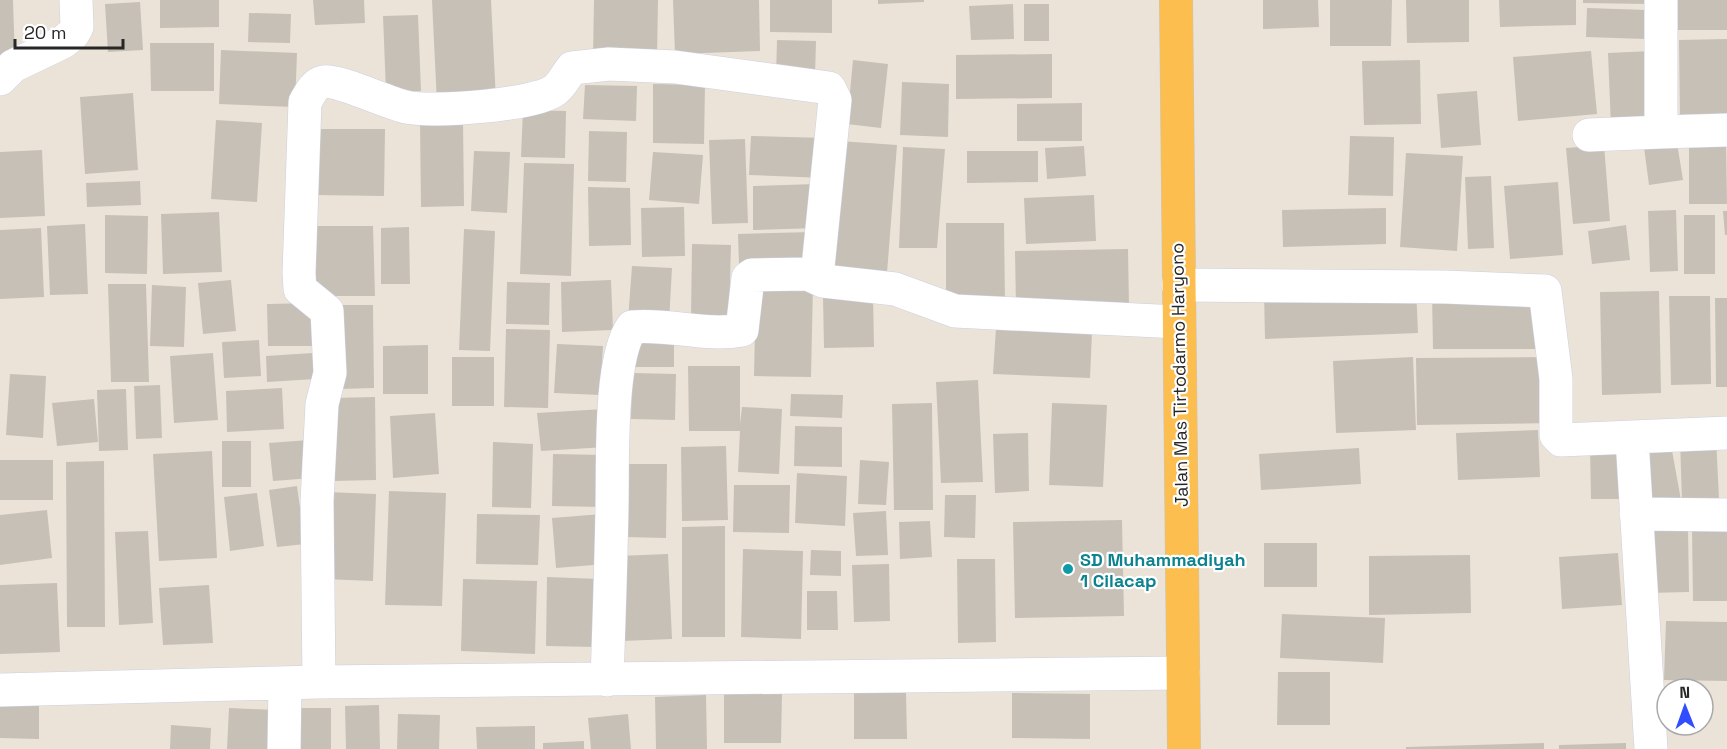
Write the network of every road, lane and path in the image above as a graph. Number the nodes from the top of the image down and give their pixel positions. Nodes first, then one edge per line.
1 (76, 0) edge
2 (1176, 0) edge
3 (1661, 0) edge
4 (0, 79) edge
5 (1727, 130) edge
6 (1661, 132) junction
7 (1589, 135) dead end
8 (817, 277) junction
9 (1178, 285) junction
10 (1178, 322) junction
11 (1727, 433) edge
12 (1632, 439) junction
13 (1636, 514) junction
14 (1727, 515) edge
15 (1183, 673) junction
16 (608, 680) junction
17 (319, 682) junction
18 (285, 683) junction
19 (0, 690) edge
20 (284, 749) edge
21 (1184, 749) edge
22 (1651, 749) edge

1 - 4 street
2 - 9 highway, Jalan Mas Tirtodarmo Haryono
3 - 6 street
5 - 6 street
6 - 7 street
8 - 10 street
8 - 16 street
8 - 17 street
9 - 10 highway, Jalan Mas Tirtodarmo Haryono
9 - 12 street
10 - 15 highway, Jalan Mas Tirtodarmo Haryono
11 - 12 street
12 - 13 street
13 - 14 street
13 - 22 street
15 - 16 street
15 - 21 highway, Jalan Mas Tirtodarmo Haryono
16 - 17 street
17 - 18 street
18 - 19 street
18 - 20 street

